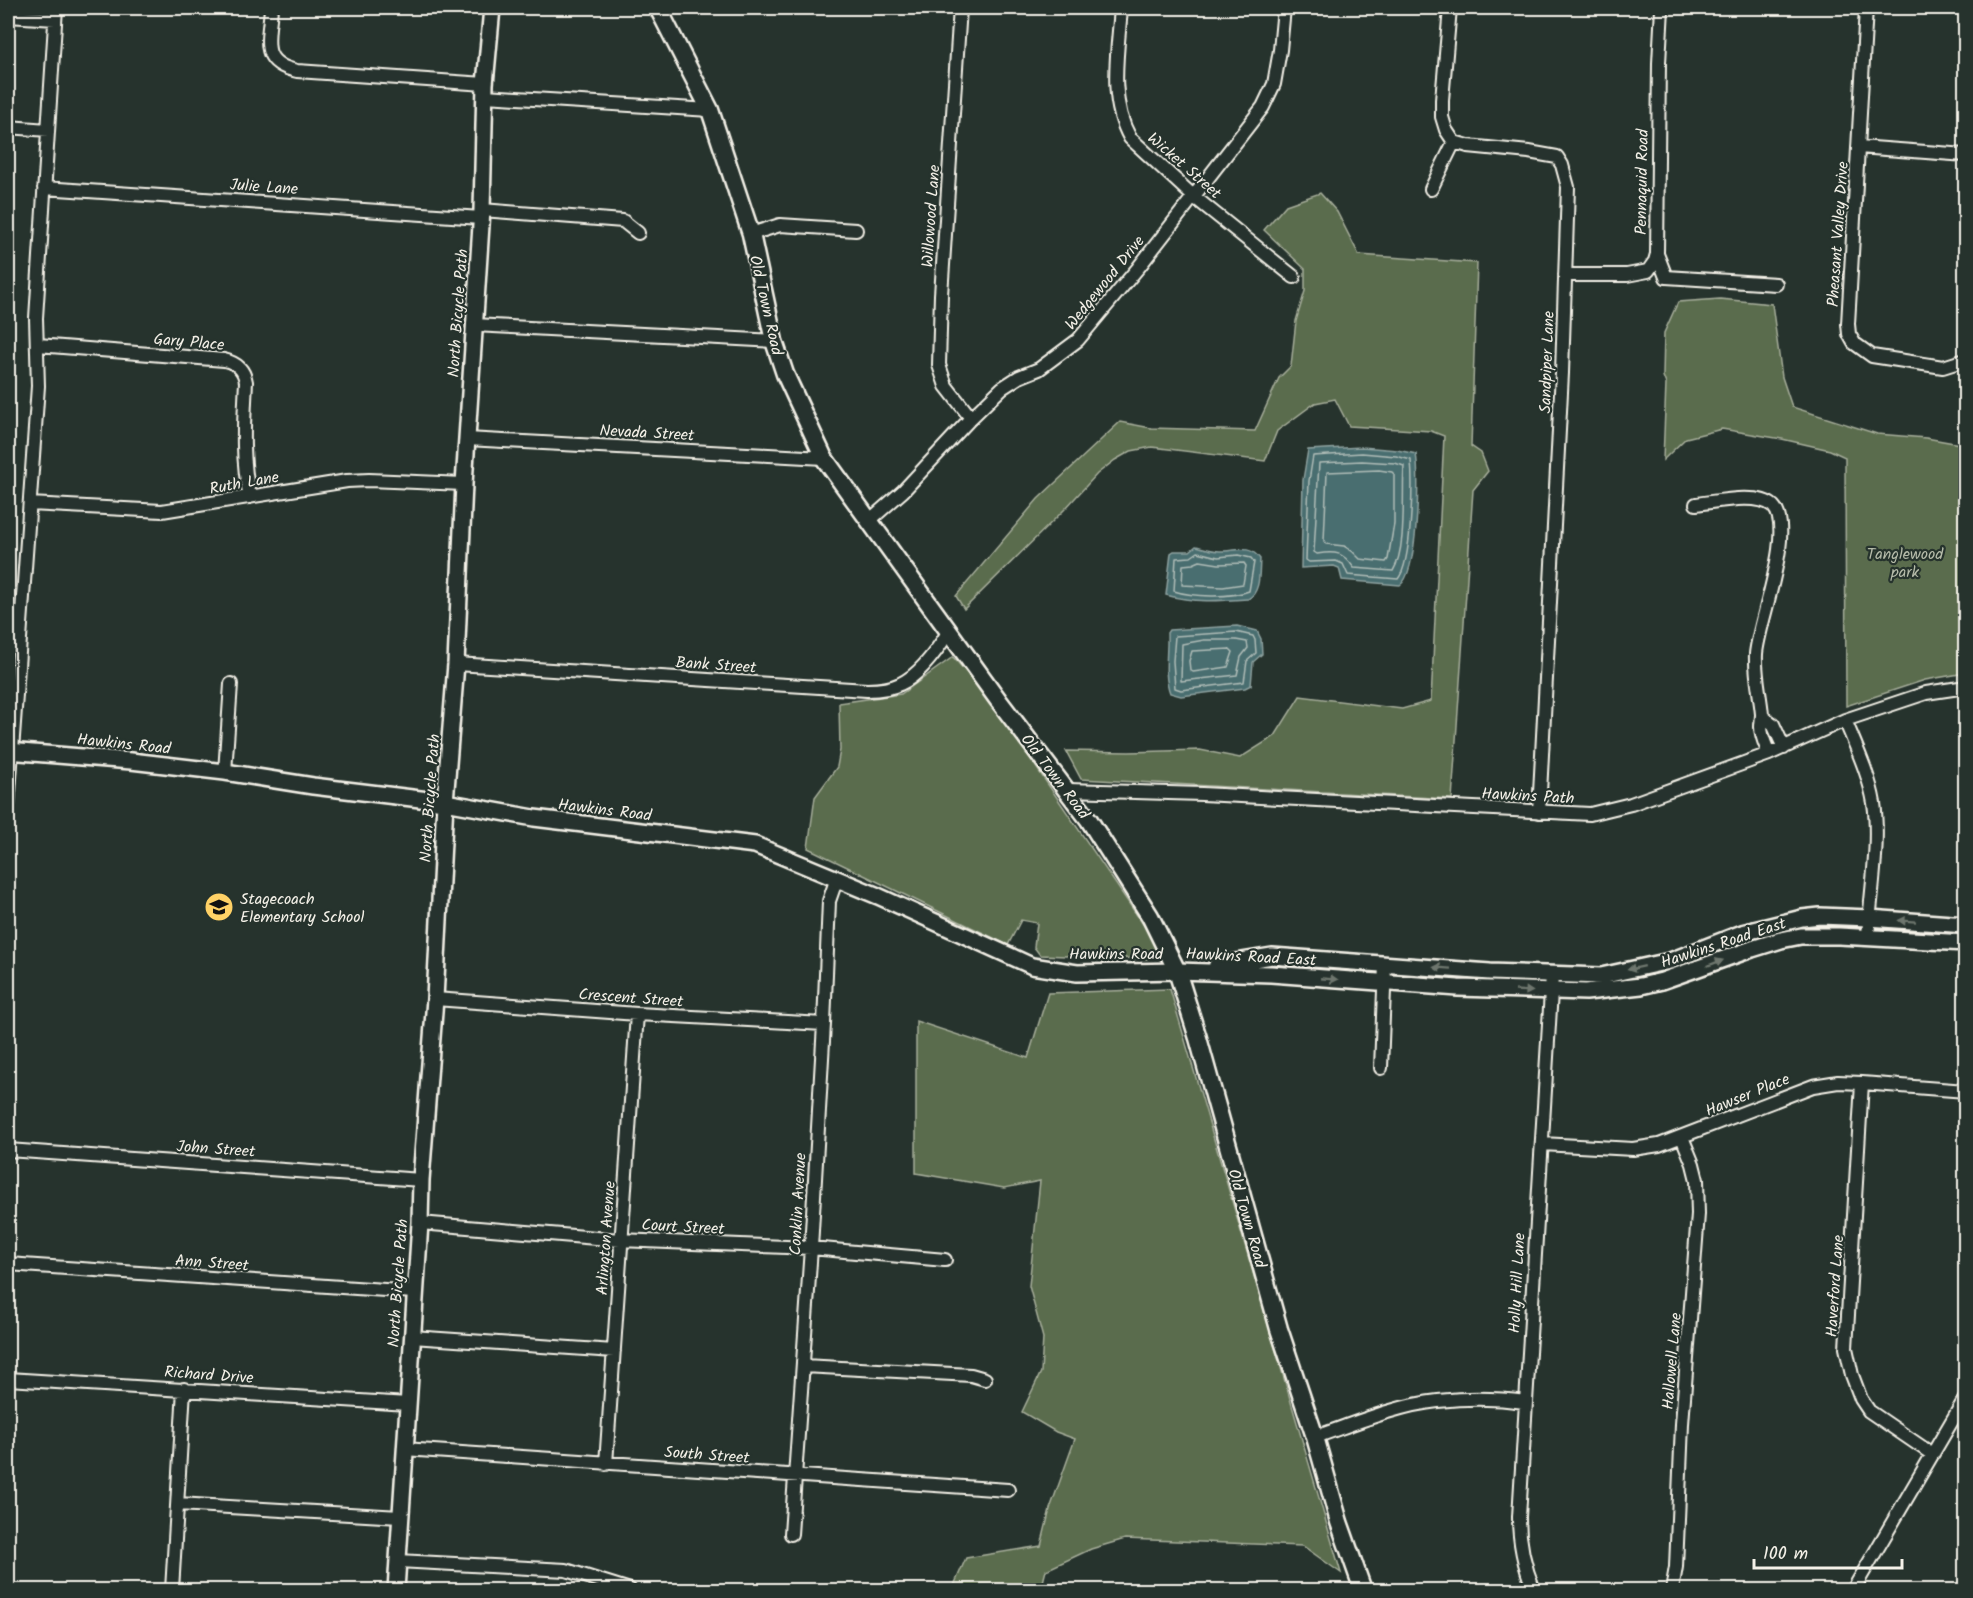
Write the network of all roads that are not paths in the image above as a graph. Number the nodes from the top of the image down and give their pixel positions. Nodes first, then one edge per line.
1 (271, 8) edge
2 (492, 8) edge
3 (658, 8) edge
4 (960, 8) edge
5 (1120, 8) edge
6 (1284, 8) edge
7 (1450, 8) edge
8 (1662, 8) edge
9 (1866, 8) edge
10 (55, 13) edge
11 (8, 16) edge
12 (485, 90) junction
13 (710, 110) junction
14 (8, 127) edge
15 (48, 129) junction
16 (1454, 142) junction
17 (1859, 147) junction
18 (1965, 155) edge
19 (44, 188) junction
20 (1431, 189) dead end
21 (1193, 196) junction
22 (481, 214) junction
23 (856, 230) dead end
24 (638, 232) dead end
25 (751, 234) junction
26 (1657, 254) junction
27 (1565, 275) junction
28 (1294, 277) dead end
29 (1776, 284) dead end
30 (474, 325) junction
31 (774, 341) junction
32 (38, 345) junction
33 (1965, 360) edge
34 (971, 418) junction
35 (467, 439) junction
36 (824, 458) junction
37 (464, 484) junction
38 (250, 497) junction
39 (30, 504) junction
40 (1696, 504) dead end
41 (870, 520) junction
42 (949, 631) junction
43 (456, 664) junction
44 (231, 684) dead end
45 (1965, 687) edge
46 (1762, 716) junction
47 (1845, 720) junction
48 (1784, 748) junction
49 (10, 751) edge
50 (1769, 754) junction
51 (225, 772) junction
52 (1068, 790) junction
53 (446, 802) junction
54 (8, 807) edge
55 (1539, 813) junction
56 (837, 878) junction
57 (1869, 918) junction
58 (1965, 925) edge
59 (1868, 938) junction
60 (1965, 943) edge
61 (1385, 964) junction
62 (1177, 971) junction
63 (1552, 975) junction
64 (1385, 984) junction
65 (1552, 993) junction
66 (435, 999) junction
67 (637, 1014) junction
68 (824, 1024) junction
69 (1381, 1068) dead end
70 (1862, 1083) junction
71 (1965, 1091) edge
72 (1682, 1137) junction
73 (1542, 1144) junction
74 (8, 1150) edge
75 (421, 1180) junction
76 (420, 1223) junction
77 (620, 1240) junction
78 (811, 1248) junction
79 (945, 1260) dead end
80 (8, 1264) edge
81 (414, 1292) junction
82 (412, 1337) junction
83 (614, 1351) junction
84 (804, 1366) junction
85 (985, 1378) dead end
86 (8, 1379) edge
87 (184, 1389) junction
88 (1965, 1397) edge
89 (1525, 1402) junction
90 (408, 1404) junction
91 (1315, 1437) junction
92 (404, 1449) junction
93 (1932, 1454) junction
94 (606, 1464) junction
95 (797, 1477) junction
96 (1008, 1490) dead end
97 (178, 1504) junction
98 (400, 1517) junction
99 (791, 1534) dead end
100 (398, 1561) junction
101 (172, 1590) edge
102 (396, 1590) edge
103 (630, 1590) edge
104 (1363, 1590) edge
105 (1534, 1590) edge
106 (1672, 1590) edge
107 (1853, 1590) edge

1 - 12 street
2 - 12 street, North Bicycle Path
3 - 13 main road, Old Town Road
4 - 34 street, Willowood Lane
5 - 21 street, Wicket Street
6 - 21 street, Wedgewood Drive
7 - 16 street
8 - 26 street, Pennaquid Road
9 - 17 street, Pheasant Valley Drive
10 - 11 street
10 - 15 street
12 - 13 street
12 - 22 street, North Bicycle Path
13 - 25 main road, Old Town Road
14 - 15 street
15 - 19 street
16 - 20 street
16 - 27 street, Sandpiper Lane
17 - 18 street
17 - 33 street, Pheasant Valley Drive
19 - 22 street, Julie Lane
19 - 32 street
21 - 28 street, Wicket Street
21 - 34 street, Wedgewood Drive
22 - 24 street, Julie Lane
22 - 30 street, North Bicycle Path
23 - 25 street
25 - 31 main road, Old Town Road
26 - 27 street, Pennaquid Road
26 - 29 street
27 - 55 street, Sandpiper Lane
30 - 31 street
30 - 35 street, North Bicycle Path
31 - 36 main road, Old Town Road
32 - 38 street, Gary Place
32 - 39 street
34 - 41 street, Wedgewood Drive
35 - 36 street, Nevada Street
35 - 37 street, North Bicycle Path
36 - 41 main road, Old Town Road
37 - 38 street, Ruth Lane
37 - 43 street, North Bicycle Path
38 - 39 street, Ruth Lane
39 - 49 street
40 - 46 street
41 - 42 main road, Old Town Road
42 - 43 street, Bank Street
42 - 52 main road, Old Town Road
43 - 53 street, North Bicycle Path
44 - 51 street
45 - 47 street, Hawkins Path
46 - 48 street
46 - 50 street
47 - 48 street, Hawkins Path
47 - 57 street
48 - 50 street, Hawkins Path
49 - 51 street, Hawkins Road
49 - 54 street
50 - 55 street, Hawkins Path
51 - 53 street, Hawkins Road
52 - 55 street, Hawkins Path
52 - 62 main road, Old Town Road
53 - 56 street, Hawkins Road
53 - 66 street, North Bicycle Path
56 - 62 street, Hawkins Road
56 - 68 street, Conklin Avenue
58 -> 57 street, Hawkins Road East
57 - 59 street
57 -> 63 street, Hawkins Road East
59 - 60 street, Hawkins Road East
65 -> 59 street, Hawkins Road East
61 - 62 street, Hawkins Road East
63 -> 61 street, Hawkins Road East
61 - 64 street
62 -> 64 street, Hawkins Road East
62 - 91 main road, Old Town Road
63 - 65 street, Holly Hill Lane
64 -> 65 street, Hawkins Road East
64 - 69 street
65 - 73 street, Holly Hill Lane
66 - 67 street, Crescent Street
66 - 75 street, North Bicycle Path
67 - 68 street, Crescent Street
67 - 77 street, Arlington Avenue
68 - 78 street, Conklin Avenue
70 - 71 street, Hawser Place
70 - 72 street, Hawser Place
70 - 93 street, Haverford Lane
72 - 73 street, Hawser Place
72 - 106 street, Hallowell Lane
73 - 89 street, Holly Hill Lane
74 - 75 street, John Street
75 - 76 street, North Bicycle Path
76 - 77 street, Court Street
76 - 81 street, North Bicycle Path
77 - 78 street, Court Street
77 - 83 street, Arlington Avenue
78 - 79 street, Court Street
78 - 84 street, Conklin Avenue
80 - 81 street, Ann Street
81 - 82 street, North Bicycle Path
82 - 83 street
82 - 90 street, North Bicycle Path
83 - 94 street, Arlington Avenue
84 - 85 street
84 - 95 street, Conklin Avenue
86 - 87 street, Richard Drive
87 - 90 street, Richard Drive
87 - 97 street
88 - 93 street
89 - 91 street
89 - 105 street, Holly Hill Lane
90 - 92 street, North Bicycle Path
91 - 104 main road, Old Town Road
92 - 94 street, South Street
92 - 98 street, North Bicycle Path
93 - 107 street
94 - 95 street, South Street
95 - 96 street, South Street
95 - 99 street, Conklin Avenue
97 - 98 street
97 - 101 street
98 - 100 street, North Bicycle Path
100 - 102 street, North Bicycle Path
100 - 103 street

